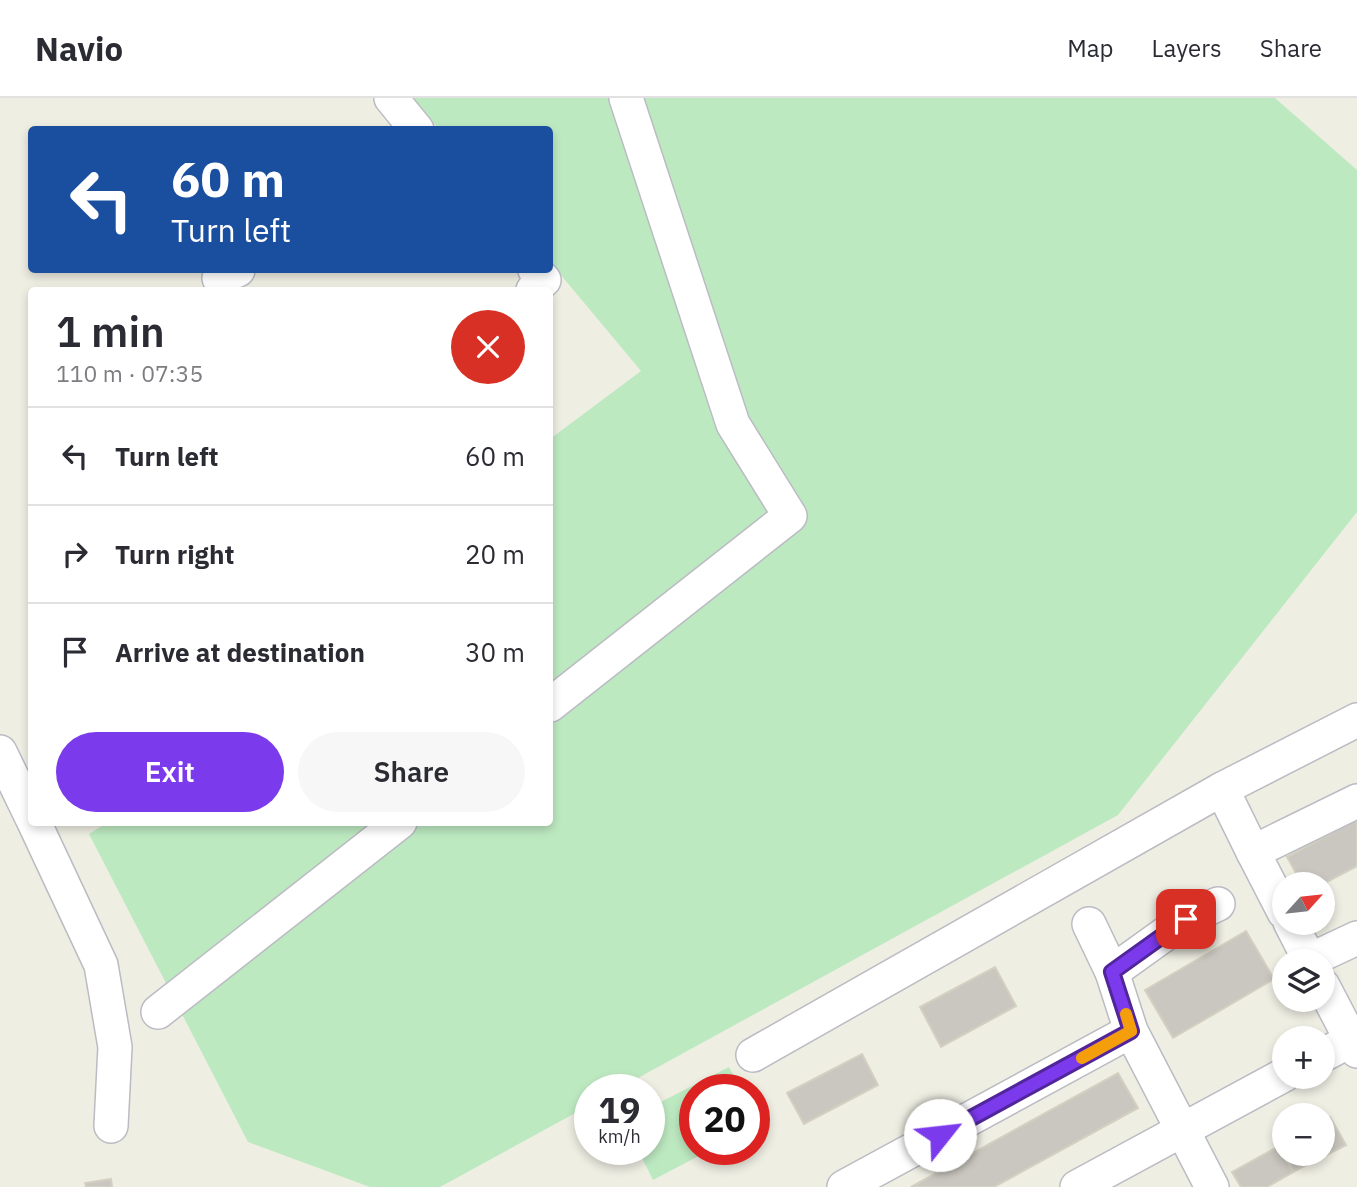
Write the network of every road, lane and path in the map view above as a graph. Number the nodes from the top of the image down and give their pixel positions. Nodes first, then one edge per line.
1 (391, 98) edge
2 (626, 98) edge
3 (414, 126) edge
4 (538, 273) edge
5 (536, 287) edge
6 (553, 703) edge
7 (1357, 720) edge
8 (0, 752) edge
9 (1222, 789) junction
10 (1357, 801) edge
11 (28, 810) edge
12 (36, 826) edge
13 (395, 826) edge
14 (1253, 852) junction
15 (1272, 889) edge
16 (1218, 904) dead end
17 (1089, 924) dead end
18 (1357, 938) edge
19 (1335, 949) edge
20 (1112, 972) junction
21 (158, 1012) dead end
22 (1334, 1012) edge
23 (1131, 1031) junction
24 (1347, 1045) edge
25 (753, 1055) dead end
26 (1272, 1081) edge
27 (111, 1126) dead end
28 (1181, 1129) junction
29 (844, 1187) edge
30 (1077, 1187) edge
31 (1212, 1187) edge

1 - 3 street
2 - 6 street
4 - 5 street
7 - 9 street
8 - 11 street
9 - 14 street
9 - 25 street
10 - 14 street
12 - 27 street
13 - 21 street
14 - 15 street
16 - 20 street
17 - 20 street
18 - 19 street
20 - 23 street
22 - 24 street
23 - 28 street
23 - 29 street
26 - 28 street
28 - 30 street
28 - 31 street

